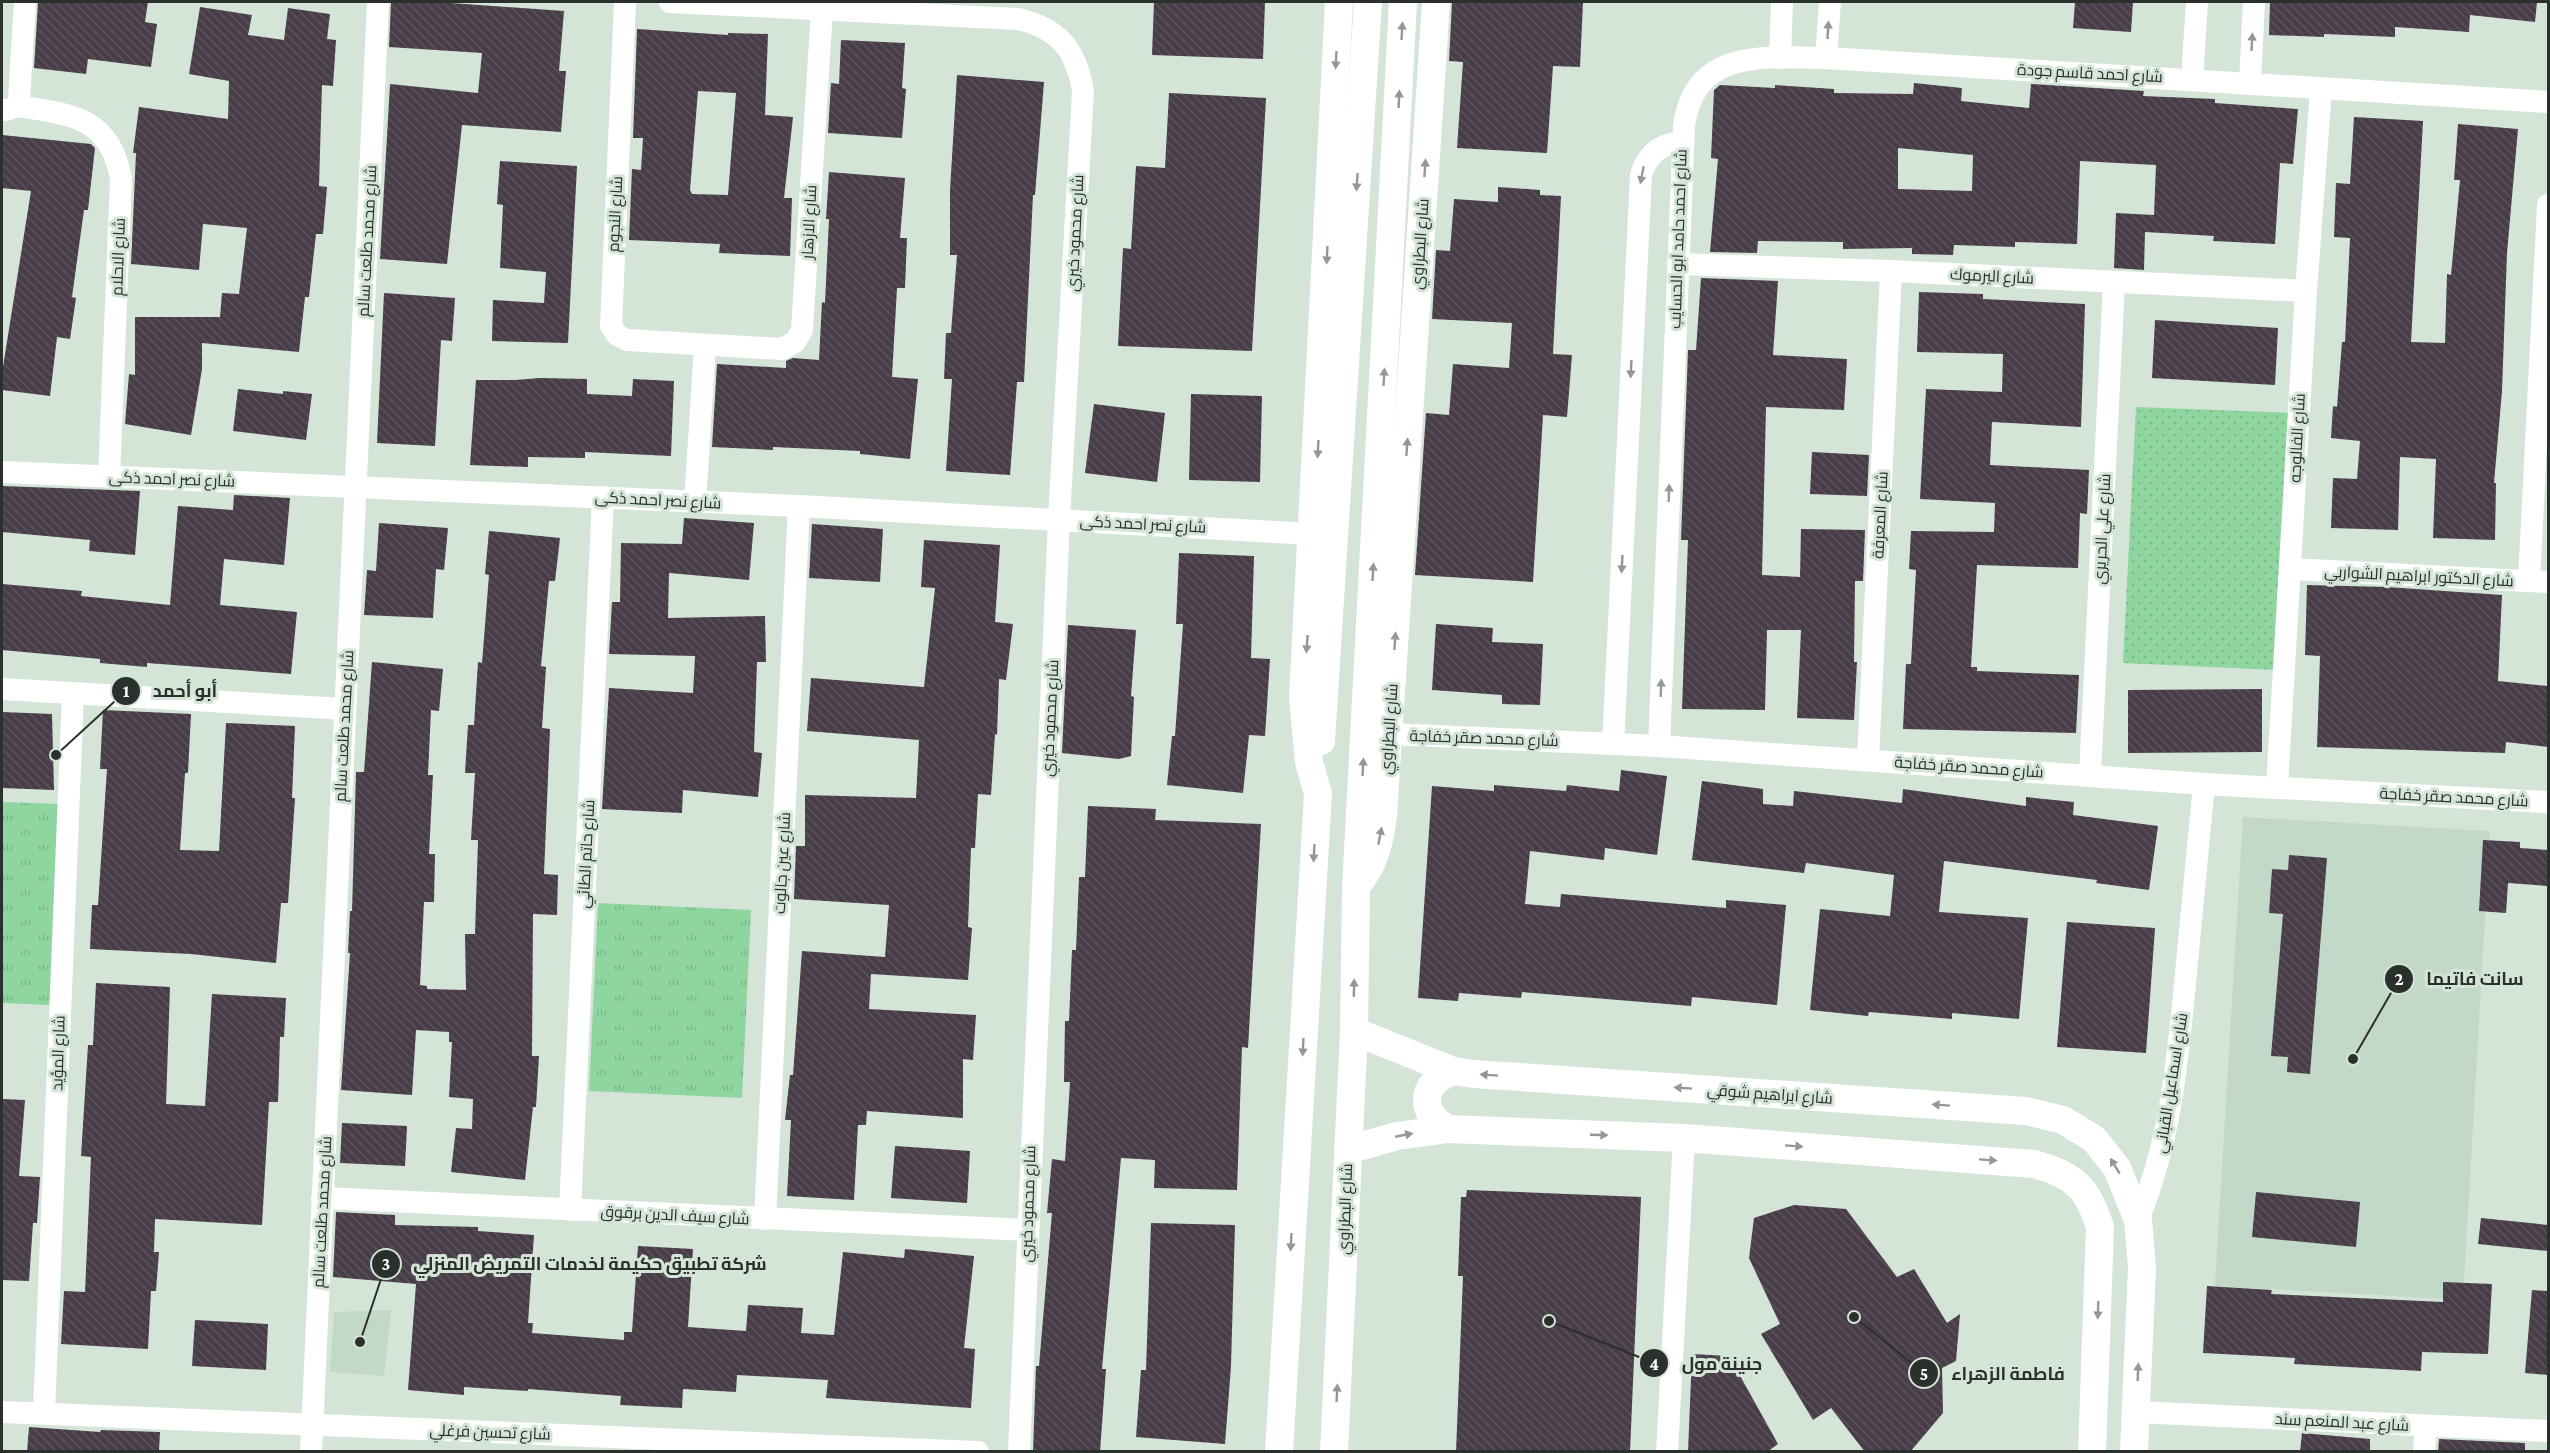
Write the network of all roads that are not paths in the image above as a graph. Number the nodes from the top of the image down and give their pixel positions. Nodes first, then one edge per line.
1 (26, 2) edge
2 (378, 2) edge
3 (625, 2) edge
4 (670, 2) edge
5 (1339, 2) edge
6 (1368, 2) edge
7 (1403, 2) edge
8 (1436, 2) edge
9 (1782, 2) edge
10 (1830, 2) edge
11 (2197, 2) edge
12 (2253, 2) edge
13 (940, 8) edge
14 (822, 9) junction
15 (1018, 10) edge
16 (1780, 58) junction
17 (1827, 58) junction
18 (2192, 79) junction
19 (2250, 82) junction
20 (2320, 89) junction
21 (2548, 102) edge
22 (9, 108) edge
23 (1683, 142) junction
24 (2548, 205) edge
25 (1678, 264) junction
26 (1891, 271) junction
27 (2114, 282) junction
28 (2306, 291) junction
29 (705, 346) junction
30 (2, 472) edge
31 (108, 477) junction
32 (356, 486) junction
33 (603, 497) junction
34 (695, 502) junction
35 (799, 506) junction
36 (1059, 519) junction
37 (1314, 534) junction
38 (2290, 569) junction
39 (2539, 582) edge
40 (2, 689) edge
41 (73, 693) junction
42 (345, 709) junction
43 (1389, 734) junction
44 (1613, 744) junction
45 (1659, 746) junction
46 (1868, 759) junction
47 (2090, 776) junction
48 (2204, 784) junction
49 (2277, 787) junction
50 (1318, 794) junction
51 (2548, 802) edge
52 (1356, 888) junction
53 (1354, 1031) junction
54 (1453, 1071) junction
55 (1448, 1129) junction
56 (1684, 1138) junction
57 (1348, 1150) junction
58 (322, 1198) junction
59 (570, 1210) junction
60 (765, 1219) junction
61 (2138, 1220) junction
62 (1027, 1230) junction
63 (2, 1412) edge
64 (2136, 1412) junction
65 (44, 1413) junction
66 (312, 1424) junction
67 (2426, 1426) junction
68 (2548, 1431) edge
69 (311, 1452) edge
70 (978, 1452) edge
71 (1019, 1452) edge
72 (1279, 1452) edge
73 (1335, 1452) edge
74 (1668, 1452) edge
75 (2092, 1452) edge
76 (2134, 1452) edge
77 (2424, 1452) edge

1 - 22 street
2 - 32 street, شارع محمد طلعت سالم
3 - 29 street, شارع النجوم
4 - 14 street, شارع محمود خيري
5 -> 37 street
6 -> 50 street
52 -> 7 street
43 -> 8 street, شارع البطراوي
9 - 16 street
17 -> 10 street
11 - 18 street
19 -> 12 street
13 - 14 street, شارع محمود خيري
13 - 15 street, شارع محمود خيري
14 - 29 street, شارع الازهار
15 - 36 street, شارع محمود خيري
16 - 17 street, شارع احمد قاسم جودة
16 - 23 street, شارع احمد قاسم جودة
17 - 18 street, شارع احمد قاسم جودة
18 - 19 street, شارع احمد قاسم جودة
19 - 20 street, شارع احمد قاسم جودة
20 - 21 street, شارع احمد قاسم جودة
20 - 28 street, شارع الفالوجه
22 - 31 street, شارع الاحلام
23 - 25 street, شارع احمد حامد ابو الحسايب
23 -> 44 street, شارع احمد حامد ابو الحسايب
24 - 39 street
25 - 26 street, شارع اليرموك
45 -> 25 street, شارع احمد حامد ابو الحسايب
26 - 27 street, شارع اليرموك
26 - 46 street, شارع المعرفة
27 - 28 street, شارع اليرموك
27 - 47 street, شارع علي الحريري
28 - 38 street, شارع الفالوجه
29 - 34 street
30 - 31 street, شارع نصر احمد ذكى
31 - 32 street, شارع نصر احمد ذكى
32 - 33 street, شارع نصر احمد ذكى
32 - 42 street, شارع محمد طلعت سالم
33 - 34 street, شارع نصر احمد ذكى
33 - 59 street, شارع حاتم الطائي
34 - 35 street, شارع نصر احمد ذكى
35 - 36 street, شارع نصر احمد ذكى
35 - 60 street, شارع عين جالوت
36 - 37 street, شارع نصر احمد ذكى
36 - 62 street, شارع محمود خيري
37 -> 50 street
38 - 39 street, شارع الدكتور ابراهيم الشواربي
38 - 49 street, شارع الفالوجه
40 - 41 street
41 - 42 street
41 - 65 street, شارع المؤيد
42 - 58 street, شارع محمد طلعت سالم
43 - 44 street, شارع محمد صقر خفاجة
52 -> 43 street, شارع البطراوي
44 - 45 street, شارع محمد صقر خفاجة
45 - 46 street, شارع محمد صقر خفاجة
46 - 47 street, شارع محمد صقر خفاجة
47 - 48 street, شارع محمد صقر خفاجة
48 - 49 street, شارع محمد صقر خفاجة
48 - 61 street, شارع اسماعيل القباني
49 - 51 street, شارع محمد صقر خفاجة
50 -> 72 street
53 -> 52 street, شارع البطراوي
53 - 54 street, شارع ابراهيم شوقي
53 - 57 street, شارع البطراوي
54 - 55 street
61 -> 54 street, شارع ابراهيم شوقي
55 -> 56 street
57 -> 55 street
56 - 74 street
56 -> 75 street
73 -> 57 street, شارع البطراوي
58 - 59 street, شارع سيف الدين برقوق
58 - 66 street, شارع محمد طلعت سالم
59 - 60 street, شارع سيف الدين برقوق
60 - 62 street, شارع سيف الدين برقوق
64 -> 61 street, شارع اسماعيل القباني
62 - 71 street, شارع محمود خيري
63 - 65 street, شارع تحسين فرغلي
64 - 67 street, شارع عبد المنعم سند
64 - 76 street, شارع اسماعيل القباني
65 - 66 street, شارع تحسين فرغلي
66 - 69 street, شارع محمد طلعت سالم
66 - 70 street, شارع تحسين فرغلي
67 - 68 street, شارع عبد المنعم سند
67 - 77 street

